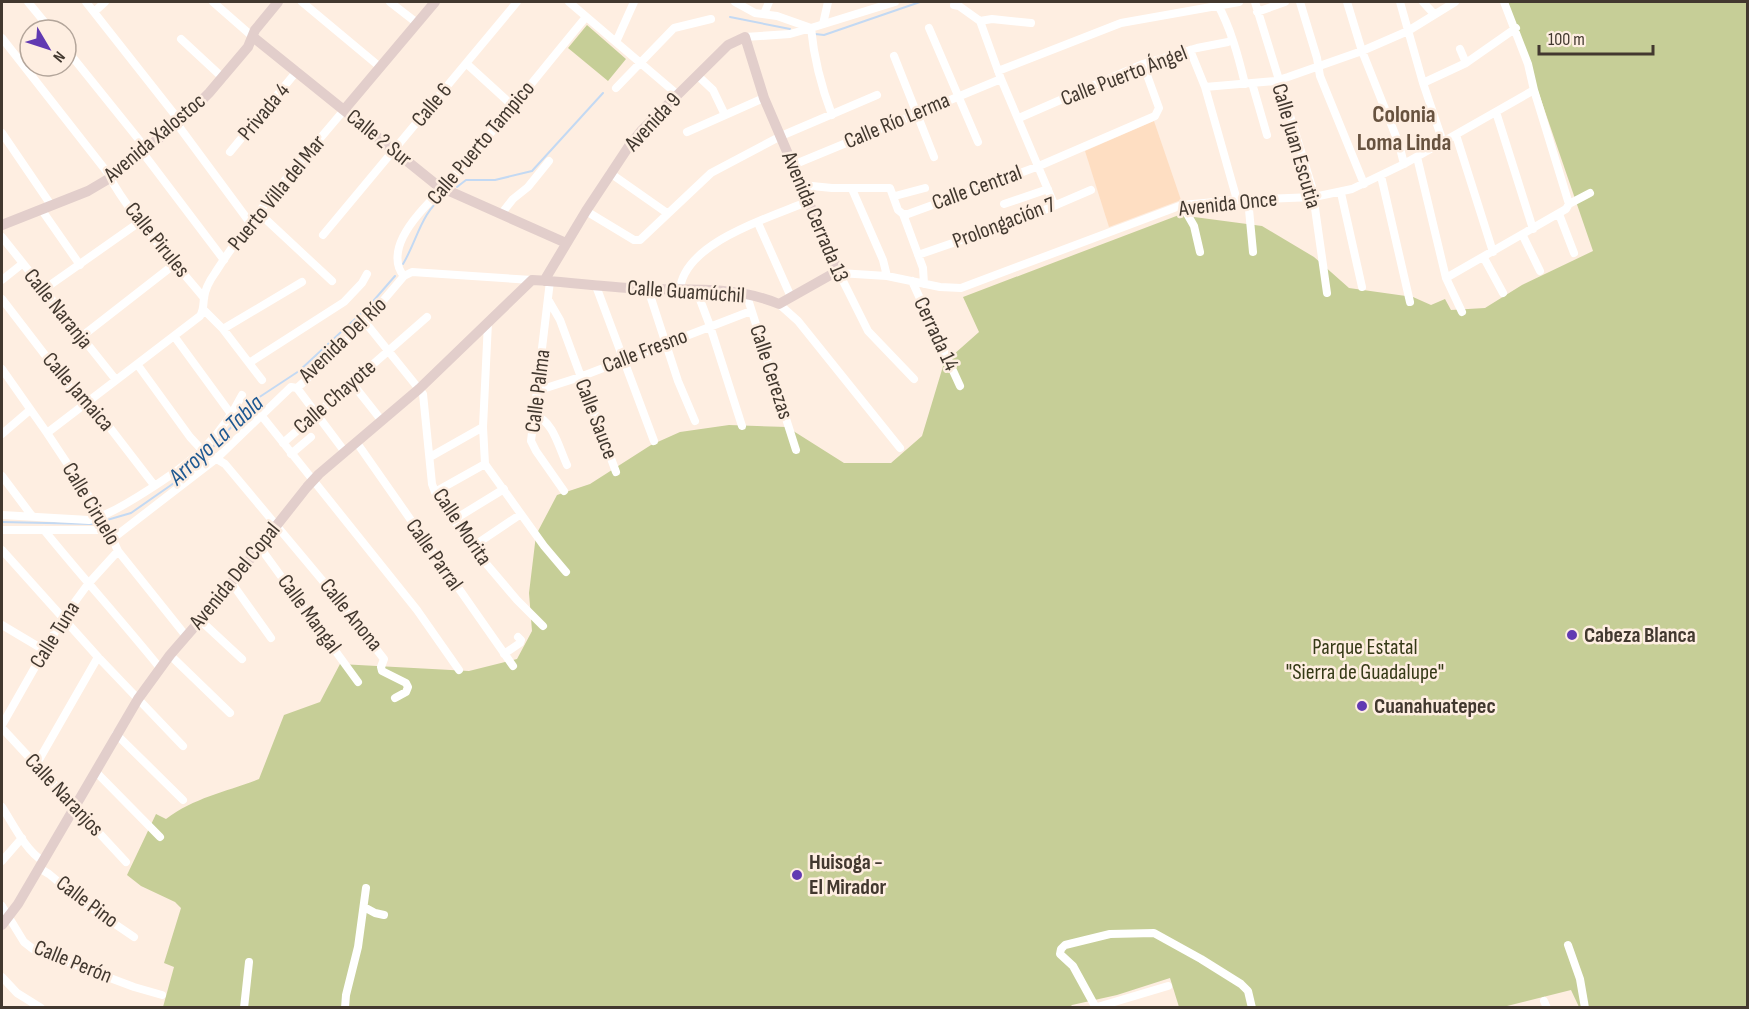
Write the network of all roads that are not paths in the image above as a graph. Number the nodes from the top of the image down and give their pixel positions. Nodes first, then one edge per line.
1 (28, 2) edge
2 (86, 2) edge
3 (105, 2) edge
4 (213, 2) edge
5 (278, 2) edge
6 (302, 2) edge
7 (390, 2) edge
8 (435, 2) edge
9 (517, 2) edge
10 (568, 2) edge
11 (634, 2) edge
12 (735, 2) edge
13 (769, 2) edge
14 (828, 2) edge
15 (895, 2) edge
16 (1239, 2) edge
17 (1255, 2) edge
18 (1285, 2) edge
19 (1300, 2) edge
20 (1347, 2) edge
21 (1400, 2) edge
22 (1423, 2) edge
23 (1455, 2) edge
24 (1504, 2) edge
25 (1218, 3) edge
26 (954, 5) dead end
27 (94, 12) junction
28 (1257, 12) junction
29 (764, 14) junction
30 (1434, 14) junction
31 (586, 17) junction
32 (41, 18) edge
33 (711, 19) dead end
34 (980, 21) junction
35 (417, 23) junction
36 (1031, 23) dead end
37 (823, 24) junction
38 (811, 28) junction
39 (929, 28) dead end
40 (1516, 28) junction
41 (1408, 31) junction
42 (746, 37) junction
43 (2, 38) edge
44 (254, 38) junction
45 (182, 39) dead end
46 (1231, 40) junction
47 (616, 42) junction
48 (9, 48) junction
49 (1460, 49) dead end
50 (1190, 50) junction
51 (1362, 51) junction
52 (2, 54) edge
53 (894, 56) dead end
54 (640, 61) junction
55 (1466, 63) junction
56 (78, 64) edge
57 (467, 64) junction
58 (1143, 64) junction
59 (1318, 66) junction
60 (380, 67) junction
61 (297, 71) junction
62 (697, 75) junction
63 (999, 75) junction
64 (223, 78) junction
65 (1279, 80) junction
66 (1423, 82) junction
67 (1249, 83) junction
68 (1205, 87) junction
69 (616, 88) dead end
70 (1534, 90) junction
71 (678, 95) junction
72 (877, 95) dead end
73 (958, 95) junction
74 (764, 98) junction
75 (513, 106) junction
76 (344, 111) junction
77 (1496, 112) junction
78 (916, 113) junction
79 (725, 115) junction
80 (832, 115) junction
81 (1019, 118) junction
82 (178, 123) junction
83 (687, 132) dead end
84 (2, 133) edge
85 (1267, 135) dead end
86 (1456, 135) junction
87 (781, 136) junction
88 (978, 142) dead end
89 (1443, 142) junction
90 (144, 150) junction
91 (394, 150) junction
92 (230, 152) dead end
93 (934, 157) dead end
94 (1417, 157) junction
95 (549, 160) dead end
96 (1404, 164) junction
97 (793, 165) junction
98 (1039, 166) junction
99 (610, 173) junction
100 (1381, 176) junction
101 (110, 178) junction
102 (1364, 184) junction
103 (802, 185) junction
104 (443, 188) junction
105 (925, 188) dead end
106 (852, 189) junction
107 (1048, 189) junction
108 (1091, 190) dead end
109 (1341, 193) junction
110 (1590, 193) dead end
111 (894, 196) junction
112 (1314, 197) junction
113 (1248, 199) junction
114 (1237, 200) junction
115 (809, 201) junction
116 (1004, 204) dead end
117 (1054, 204) junction
118 (1569, 204) junction
119 (1182, 205) junction
120 (46, 207) junction
121 (586, 211) junction
122 (259, 213) junction
123 (502, 213) junction
124 (667, 213) junction
125 (903, 214) junction
126 (1559, 214) junction
127 (141, 221) junction
128 (758, 223) junction
129 (251, 224) junction
130 (2, 225) edge
131 (1533, 229) junction
132 (323, 235) dead end
133 (1523, 236) junction
134 (2, 237) edge
135 (566, 243) junction
136 (1200, 252) dead end
137 (1253, 252) dead end
138 (1493, 252) junction
139 (1574, 253) dead end
140 (918, 255) junction
141 (1484, 258) junction
142 (224, 260) junction
143 (176, 263) junction
144 (22, 264) junction
145 (80, 265) junction
146 (1540, 271) dead end
147 (839, 273) junction
148 (367, 274) dead end
149 (404, 276) junction
150 (887, 276) junction
151 (1446, 278) junction
152 (2, 280) edge
153 (542, 280) junction
154 (332, 281) dead end
155 (912, 281) junction
156 (302, 282) dead end
157 (924, 284) junction
158 (596, 286) junction
159 (1362, 287) dead end
160 (648, 289) junction
161 (680, 289) junction
162 (696, 289) junction
163 (43, 290) junction
164 (1327, 292) dead end
165 (746, 293) junction
166 (1503, 293) dead end
167 (791, 297) junction
168 (204, 298) junction
169 (2, 299) edge
170 (549, 301) junction
171 (1410, 302) dead end
172 (779, 304) junction
173 (203, 309) junction
174 (751, 311) junction
175 (1462, 312) dead end
176 (427, 317) dead end
177 (364, 322) junction
178 (488, 322) junction
179 (710, 326) junction
180 (224, 329) junction
181 (174, 336) junction
182 (81, 337) junction
183 (667, 342) junction
184 (388, 352) junction
185 (624, 359) junction
186 (249, 363) junction
187 (137, 364) junction
188 (2, 369) edge
189 (580, 376) junction
190 (914, 379) dead end
191 (116, 380) junction
192 (262, 380) dead end
193 (352, 383) junction
194 (960, 386) dead end
195 (297, 388) junction
196 (538, 388) junction
197 (419, 389) junction
198 (242, 395) dead end
199 (87, 402) junction
200 (30, 410) junction
201 (318, 413) junction
202 (231, 414) junction
203 (261, 415) junction
204 (535, 416) junction
205 (382, 421) junction
206 (695, 421) dead end
207 (742, 426) dead end
208 (483, 428) junction
209 (47, 433) junction
210 (2, 434) edge
211 (311, 437) dead end
212 (654, 441) dead end
213 (283, 443) junction
214 (357, 443) junction
215 (900, 448) dead end
216 (796, 450) dead end
217 (345, 452) junction
218 (210, 454) junction
219 (291, 454) junction
220 (430, 457) junction
221 (485, 464) junction
222 (567, 465) dead end
223 (616, 472) dead end
224 (2, 476) edge
225 (312, 480) junction
226 (154, 485) junction
227 (504, 489) junction
228 (564, 491) dead end
229 (435, 492) junction
230 (521, 514) junction
231 (2, 515) edge
232 (32, 516) junction
233 (455, 519) junction
234 (105, 522) junction
235 (276, 525) junction
236 (2, 530) edge
237 (44, 530) junction
238 (112, 539) junction
239 (259, 546) junction
240 (472, 547) junction
241 (2, 550) edge
242 (118, 551) junction
243 (566, 572) dead end
244 (231, 582) junction
245 (88, 584) junction
246 (63, 618) junction
247 (200, 620) junction
248 (2, 625) edge
249 (543, 626) dead end
250 (186, 636) junction
251 (518, 637) dead end
252 (271, 638) dead end
253 (44, 650) junction
254 (504, 654) junction
255 (170, 655) junction
256 (98, 657) junction
257 (242, 659) dead end
258 (513, 666) dead end
259 (160, 668) junction
260 (459, 670) dead end
261 (358, 682) dead end
262 (395, 698) dead end
263 (138, 699) junction
264 (230, 713) dead end
265 (2, 727) edge
266 (116, 734) junction
267 (183, 746) dead end
268 (36, 765) junction
269 (95, 771) junction
270 (183, 800) dead end
271 (2, 807) edge
272 (74, 807) junction
273 (160, 837) dead end
274 (22, 838) junction
275 (2, 861) edge
276 (126, 862) dead end
277 (41, 864) junction
278 (366, 888) dead end
279 (2, 906) edge
280 (364, 907) junction
281 (384, 915) dead end
282 (5, 921) edge
283 (134, 937) dead end
284 (1568, 945) dead end
285 (249, 962) dead end
286 (2, 977) edge
287 (1168, 986) dead end
288 (162, 995) dead end
289 (1095, 1007) edge
290 (41, 1008) edge
291 (244, 1008) edge
292 (345, 1008) edge
293 (1252, 1008) edge
294 (1585, 1008) edge

1 - 32 street
2 - 27 street
3 - 27 street
4 - 44 street, Calle 2 Sur
5 - 44 street, Avenida Xalostoc
6 - 60 street
7 - 35 street
8 - 35 street, Puerto Villa del Mar
9 - 57 street, Calle 6
10 - 31 street
11 - 47 street
12 - 29 street
13 - 29 street
14 - 37 street
15 - 37 street, Avenida 9
16 - 25 street, Calle Río Lerma
17 - 28 street, Calle Juan Escutia
18 - 28 street
19 - 59 street
20 - 51 street
21 - 41 street
22 - 30 street
23 - 30 street
24 - 40 street
25 - 46 street
25 - 63 street, Calle Río Lerma
26 - 34 street
27 - 82 street
28 - 65 street, Calle Juan Escutia
29 - 38 street
30 - 41 street
31 - 47 street
31 - 75 street, Calle Puerto Tampico
33 - 54 street
34 - 36 street
34 - 63 street
35 - 60 street, Puerto Villa del Mar
37 - 38 street, Avenida 9
38 - 42 street, Avenida 9
38 - 80 street
39 - 73 street
40 - 55 street
40 - 70 street
41 - 51 street
41 - 66 street
42 - 62 street, Avenida 9
42 - 74 street, Avenida Cerrada 13
43 - 48 street, Calle Pirules
44 - 61 street, Calle 2 Sur
44 - 64 street, Avenida Xalostoc
45 - 64 street
46 - 50 street, Calle Puerto Ángel
46 - 67 street
47 - 54 street
48 - 52 street
48 - 101 street, Calle Pirules
49 - 55 street
50 - 58 street, Calle Puerto Ángel
50 - 68 street
51 - 59 street
51 - 96 street
53 - 78 street
54 - 69 street
54 - 71 street
55 - 66 street
56 - 90 street
57 - 75 street
57 - 91 street, Calle 6
58 - 81 street, Calle Puerto Ángel
58 - 98 street, Calle Central
59 - 65 street
59 - 102 street
60 - 76 street, Puerto Villa del Mar
61 - 76 street, Calle 2 Sur
61 - 92 street, Privada 4
62 - 71 street, Avenida 9
62 - 79 street
63 - 73 street, Calle Río Lerma
63 - 81 street
64 - 82 street, Avenida Xalostoc
65 - 67 street
65 - 112 street, Calle Juan Escutia
66 - 89 street
67 - 68 street
67 - 85 street
68 - 114 street
70 - 77 street, Avenida Once
70 - 118 street
71 - 99 street, Avenida 9
72 - 80 street
73 - 78 street, Calle Río Lerma
73 - 88 street
74 - 79 street
74 - 87 street, Avenida Cerrada 13
75 - 104 street, Calle Puerto Tampico
76 - 91 street, Calle 2 Sur
76 - 122 street, Puerto Villa del Mar
77 - 86 street, Avenida Once
77 - 131 street
78 - 93 street
78 - 97 street, Calle Río Lerma
79 - 83 street
80 - 87 street
81 - 98 street
82 - 90 street, Avenida Xalostoc
82 - 129 street
84 - 120 street
86 - 89 street, Avenida Once
86 - 138 street
87 - 97 street, Avenida Cerrada 13
87 - 124 street
89 - 94 street, Avenida Once
90 - 101 street, Avenida Xalostoc
90 - 142 street
91 - 104 street, Calle 2 Sur
91 - 132 street, Calle 6
94 - 96 street, Avenida Once
94 - 151 street
95 - 123 street
96 - 100 street, Avenida Once
97 - 103 street, Avenida Cerrada 13
98 - 107 street
98 - 125 street, Calle Central
99 - 121 street, Avenida 9
99 - 124 street
100 - 102 street, Avenida Once
100 - 171 street
101 - 120 street, Avenida Xalostoc
101 - 127 street, Calle Pirules
102 - 109 street, Avenida Once
103 - 106 street
103 - 115 street, Avenida Cerrada 13
104 - 123 street, Calle 2 Sur
104 - 149 street, Calle Puerto Tampico
105 - 111 street
106 - 111 street
106 - 150 street
107 - 116 street
107 - 117 street
108 - 117 street, Prolongación 7
109 - 112 street, Avenida Once
109 - 159 street
110 - 118 street
111 - 125 street, Calle Central
112 - 113 street, Avenida Once
112 - 164 street, Calle Juan Escutia
113 - 114 street, Avenida Once
113 - 137 street
114 - 119 street, Avenida Once
115 - 128 street
115 - 147 street, Avenida Cerrada 13
117 - 140 street, Prolongación 7
118 - 126 street
119 - 136 street
119 - 157 street, Avenida Once
120 - 130 street, Avenida Xalostoc
120 - 145 street
121 - 124 street
121 - 135 street, Avenida 9
122 - 129 street, Puerto Villa del Mar
122 - 154 street
123 - 135 street, Calle 2 Sur
125 - 140 street
126 - 131 street
126 - 139 street
127 - 143 street, Calle Pirules
127 - 145 street
128 - 161 street
128 - 167 street
129 - 142 street, Puerto Villa del Mar
131 - 133 street
133 - 138 street
133 - 146 street
134 - 144 street, Calle Naranja
135 - 153 street, Avenida 9
138 - 141 street
140 - 157 street
141 - 151 street
141 - 166 street
142 - 168 street, Puerto Villa del Mar
143 - 168 street, Calle Pirules
143 - 182 street
144 - 152 street
144 - 163 street, Calle Naranja
145 - 163 street
147 - 150 street, Avenida Once
147 - 167 street
147 - 190 street, Avenida Cerrada 13
148 - 186 street
149 - 153 street, Calle Guamúchil
149 - 177 street, Avenida Del Río
150 - 155 street, Avenida Once
151 - 175 street
153 - 158 street, Calle Guamúchil
153 - 170 street, Calle Palma
153 - 178 street, Avenida Del Copal
155 - 157 street, Avenida Once
155 - 194 street, Cerrada 14
156 - 180 street
158 - 160 street, Calle Guamúchil
158 - 185 street
160 - 161 street, Calle Guamúchil
160 - 183 street
161 - 162 street, Calle Guamúchil
162 - 165 street, Calle Guamúchil
162 - 179 street
163 - 182 street, Calle Naranja
165 - 172 street, Calle Guamúchil
165 - 174 street, Calle Cerezas
167 - 172 street
168 - 173 street, Puerto Villa del Mar
169 - 199 street, Calle Jamaica
170 - 189 street, Calle Sauce
170 - 196 street, Calle Palma
172 - 215 street, Calle Guamúchil
173 - 180 street
173 - 181 street
174 - 179 street, Calle Fresno
174 - 216 street, Calle Cerezas
176 - 184 street, Calle Chayote
177 - 184 street, Calle Morita
177 - 195 street, Avenida Del Río
178 - 197 street, Avenida Del Copal
178 - 208 street
179 - 183 street, Calle Fresno
179 - 207 street
180 - 186 street
181 - 187 street
181 - 202 street
182 - 191 street, Calle Naranja
183 - 185 street, Calle Fresno
183 - 206 street
184 - 193 street, Calle Chayote
184 - 197 street, Calle Morita
185 - 189 street, Calle Fresno
185 - 212 street
186 - 192 street
187 - 191 street
187 - 218 street
188 - 200 street, Calle Ciruelo
189 - 196 street, Calle Fresno
189 - 223 street, Calle Sauce
191 - 199 street
193 - 201 street, Calle Chayote
193 - 205 street
195 - 201 street
195 - 203 street, Avenida Del Río
196 - 204 street, Calle Palma
197 - 205 street, Avenida Del Copal
197 - 220 street, Calle Morita
198 - 202 street, Avenida Del Río
199 - 209 street
199 - 226 street, Calle Jamaica
200 - 209 street, Calle Ciruelo
200 - 210 street
201 - 213 street, Calle Chayote
201 - 217 street
202 - 218 street, Avenida Del Río
203 - 213 street
203 - 218 street, Avenida Del Río
204 - 222 street
204 - 228 street, Calle Palma
205 - 214 street, Avenida Del Copal
208 - 220 street
208 - 221 street
209 - 234 street, Calle Ciruelo
211 - 219 street
213 - 219 street
214 - 217 street, Avenida Del Copal
214 - 254 street, Calle Parral
217 - 225 street, Avenida Del Copal
218 - 226 street, Avenida Del Río
218 - 235 street
218 - 238 street, Avenida Del Río
219 - 225 street
220 - 229 street, Calle Morita
221 - 227 street
221 - 229 street
224 - 232 street
225 - 235 street, Avenida Del Copal
225 - 260 street
226 - 234 street, Avenida Del Río
227 - 230 street
227 - 233 street
229 - 233 street, Calle Morita
230 - 240 street
230 - 243 street
231 - 232 street, Avenida Del Río
232 - 234 street, Avenida Del Río
233 - 240 street, Calle Morita
234 - 237 street
234 - 238 street, Calle Ciruelo
235 - 239 street, Avenida Del Copal
235 - 262 street, Calle Anona
236 - 237 street
237 - 245 street
238 - 242 street, Calle Ciruelo
239 - 244 street, Avenida Del Copal
239 - 261 street, Calle Mangal
240 - 249 street, Calle Morita
241 - 246 street
242 - 245 street, Calle Tuna
242 - 250 street, Calle Ciruelo
244 - 247 street, Avenida Del Copal
244 - 252 street
245 - 246 street, Calle Tuna
245 - 259 street
246 - 253 street, Calle Tuna
246 - 256 street
247 - 250 street, Avenida Del Copal
247 - 257 street
248 - 253 street
250 - 255 street, Avenida Del Copal
251 - 254 street
253 - 265 street, Calle Tuna
254 - 258 street, Calle Parral
255 - 259 street, Avenida Del Copal
255 - 264 street
256 - 263 street
256 - 268 street
259 - 263 street, Avenida Del Copal
263 - 266 street, Avenida Del Copal
263 - 267 street
265 - 268 street, Calle Naranjos
266 - 269 street, Avenida Del Copal
266 - 270 street
268 - 272 street, Calle Naranjos
269 - 272 street, Avenida Del Copal
269 - 273 street
271 - 274 street
272 - 276 street, Calle Naranjos
272 - 277 street, Avenida Del Copal
274 - 275 street
274 - 277 street
277 - 282 street, Avenida Del Copal
277 - 283 street, Calle Pino
278 - 280 street
279 - 282 street, Calle Perón
280 - 281 street
280 - 292 street
282 - 288 street, Calle Perón
284 - 294 street
285 - 291 street
286 - 290 street
287 - 289 street
289 - 293 street

